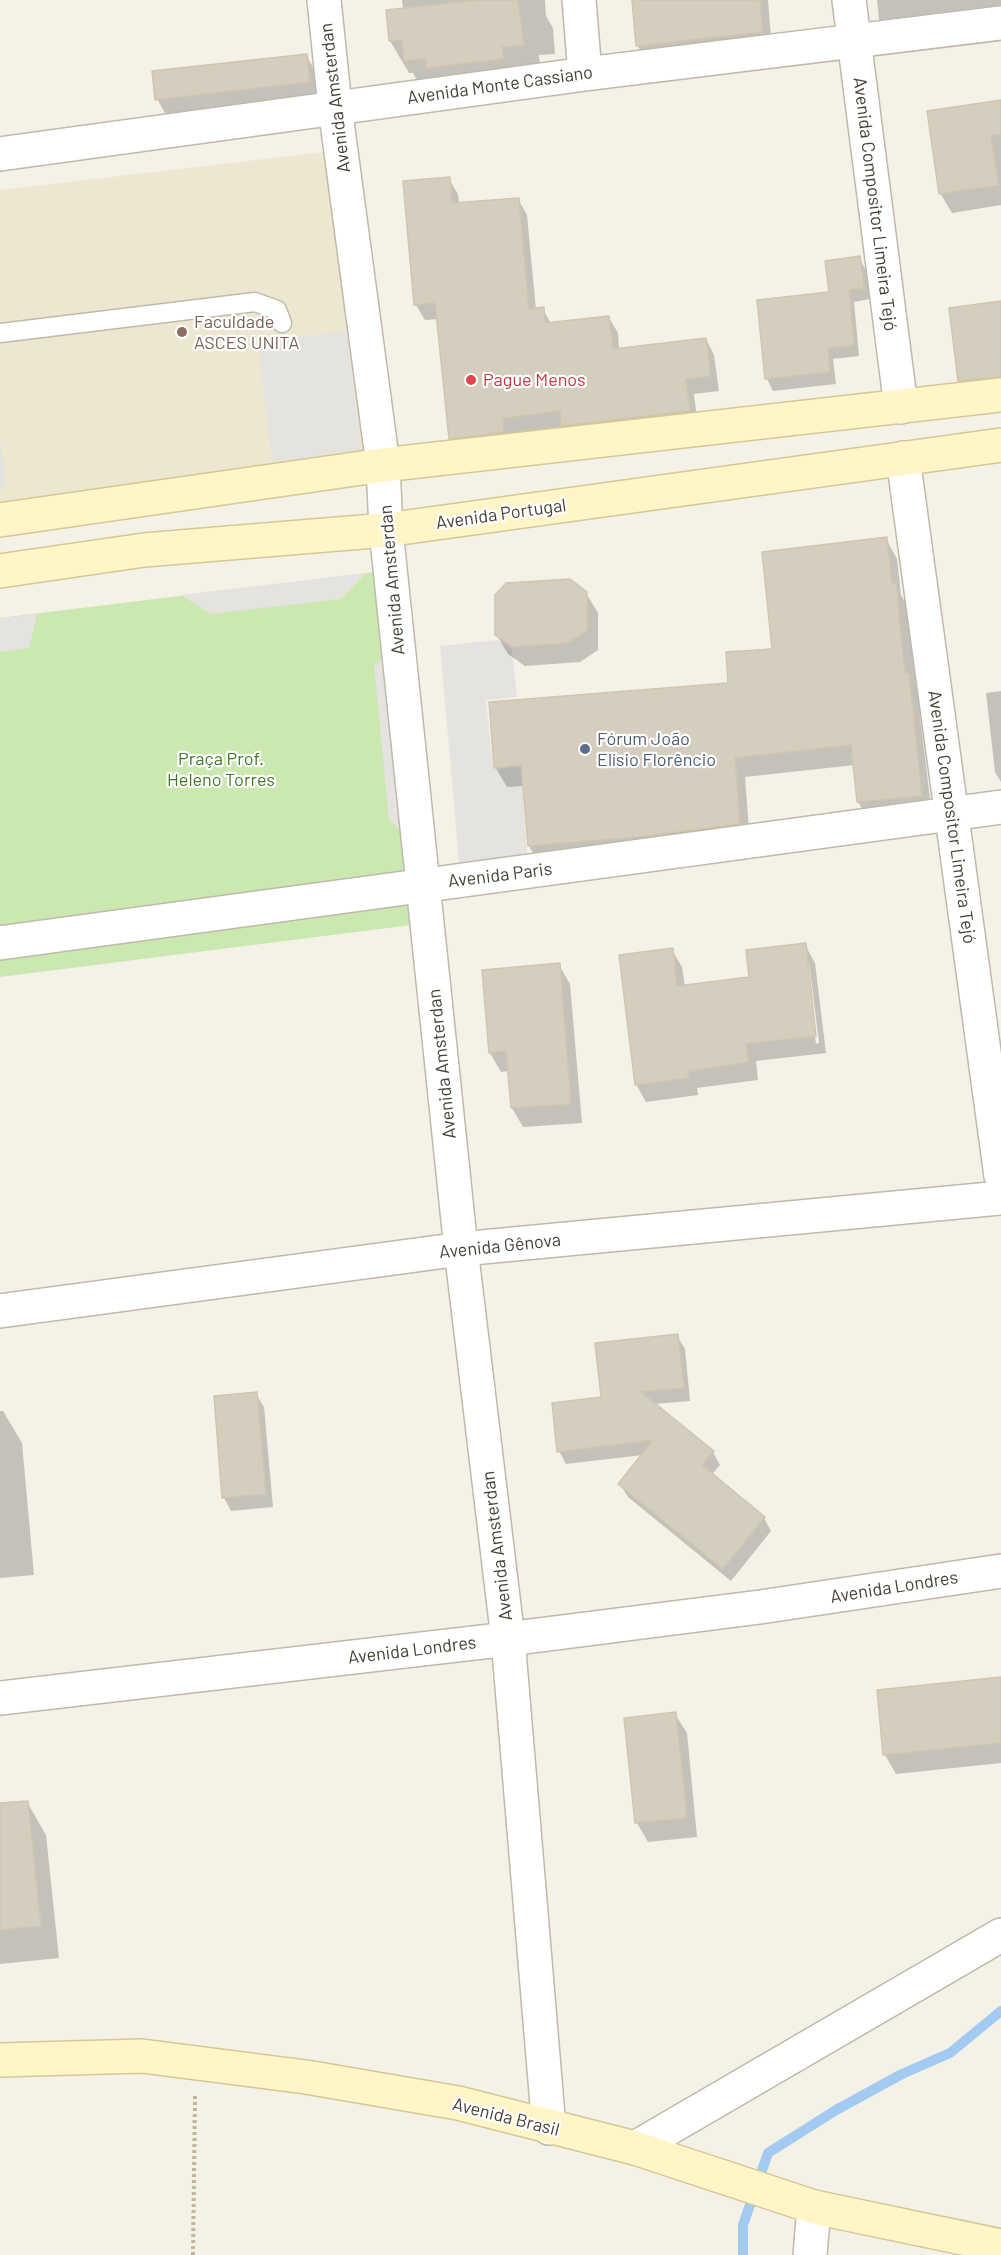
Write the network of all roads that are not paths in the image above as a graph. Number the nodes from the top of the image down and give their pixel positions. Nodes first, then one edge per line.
1 (324, 0) edge
2 (579, 0) edge
3 (849, 0) edge
4 (1001, 23) edge
5 (854, 41) junction
6 (585, 74) junction
7 (335, 107) junction
8 (0, 154) edge
9 (282, 322) dead end
10 (0, 333) edge
11 (1001, 395) edge
12 (901, 407) junction
13 (1001, 445) edge
14 (903, 458) junction
15 (383, 465) junction
16 (0, 520) edge
17 (386, 530) junction
18 (0, 571) edge
19 (1001, 807) edge
20 (951, 814) junction
21 (423, 885) junction
22 (0, 943) edge
23 (1001, 1176) edge
24 (1001, 1198) edge
25 (461, 1249) junction
26 (0, 1311) edge
27 (1001, 1571) edge
28 (508, 1639) junction
29 (0, 1698) edge
30 (1001, 1935) edge
31 (0, 2060) edge
32 (549, 2128) junction
33 (634, 2148) junction
34 (814, 2207) junction
35 (1001, 2246) edge
36 (810, 2255) edge

1 - 7 street, Avenida Amsterdan
2 - 6 street
3 - 5 street, Avenida Compositor Limeira Tejó
4 - 5 street, Avenida Monte Cassiano
5 - 6 street, Avenida Monte Cassiano
5 - 12 street, Avenida Compositor Limeira Tejó
6 - 7 street, Avenida Monte Cassiano
7 - 8 street, Avenida Monte Cassiano
7 - 15 street, Avenida Amsterdan
9 - 10 lane
11 - 12 street
12 - 15 street
13 - 14 street, Avenida Portugal
14 - 17 street, Avenida Portugal
14 - 20 street, Avenida Compositor Limeira Tejó
15 - 16 street
15 - 17 street, Avenida Amsterdan
17 - 18 street, Avenida Portugal
17 - 21 street, Avenida Amsterdan
19 - 20 street, Avenida Paris
20 - 21 street, Avenida Paris
20 - 23 street, Avenida Compositor Limeira Tejó
21 - 22 street, Avenida Paris
21 - 25 street, Avenida Amsterdan
24 - 25 street, Avenida Gênova
25 - 26 street, Avenida Gênova
25 - 28 street, Avenida Amsterdan
27 - 28 street, Avenida Londres
28 - 29 street, Avenida Londres
28 - 32 street, Avenida Amsterdan
30 - 33 street
31 - 32 street, Avenida Brasil
32 - 33 street, Avenida Brasil
33 - 34 street, Avenida Brasil
34 - 35 street, Avenida Brasil
34 - 36 street

